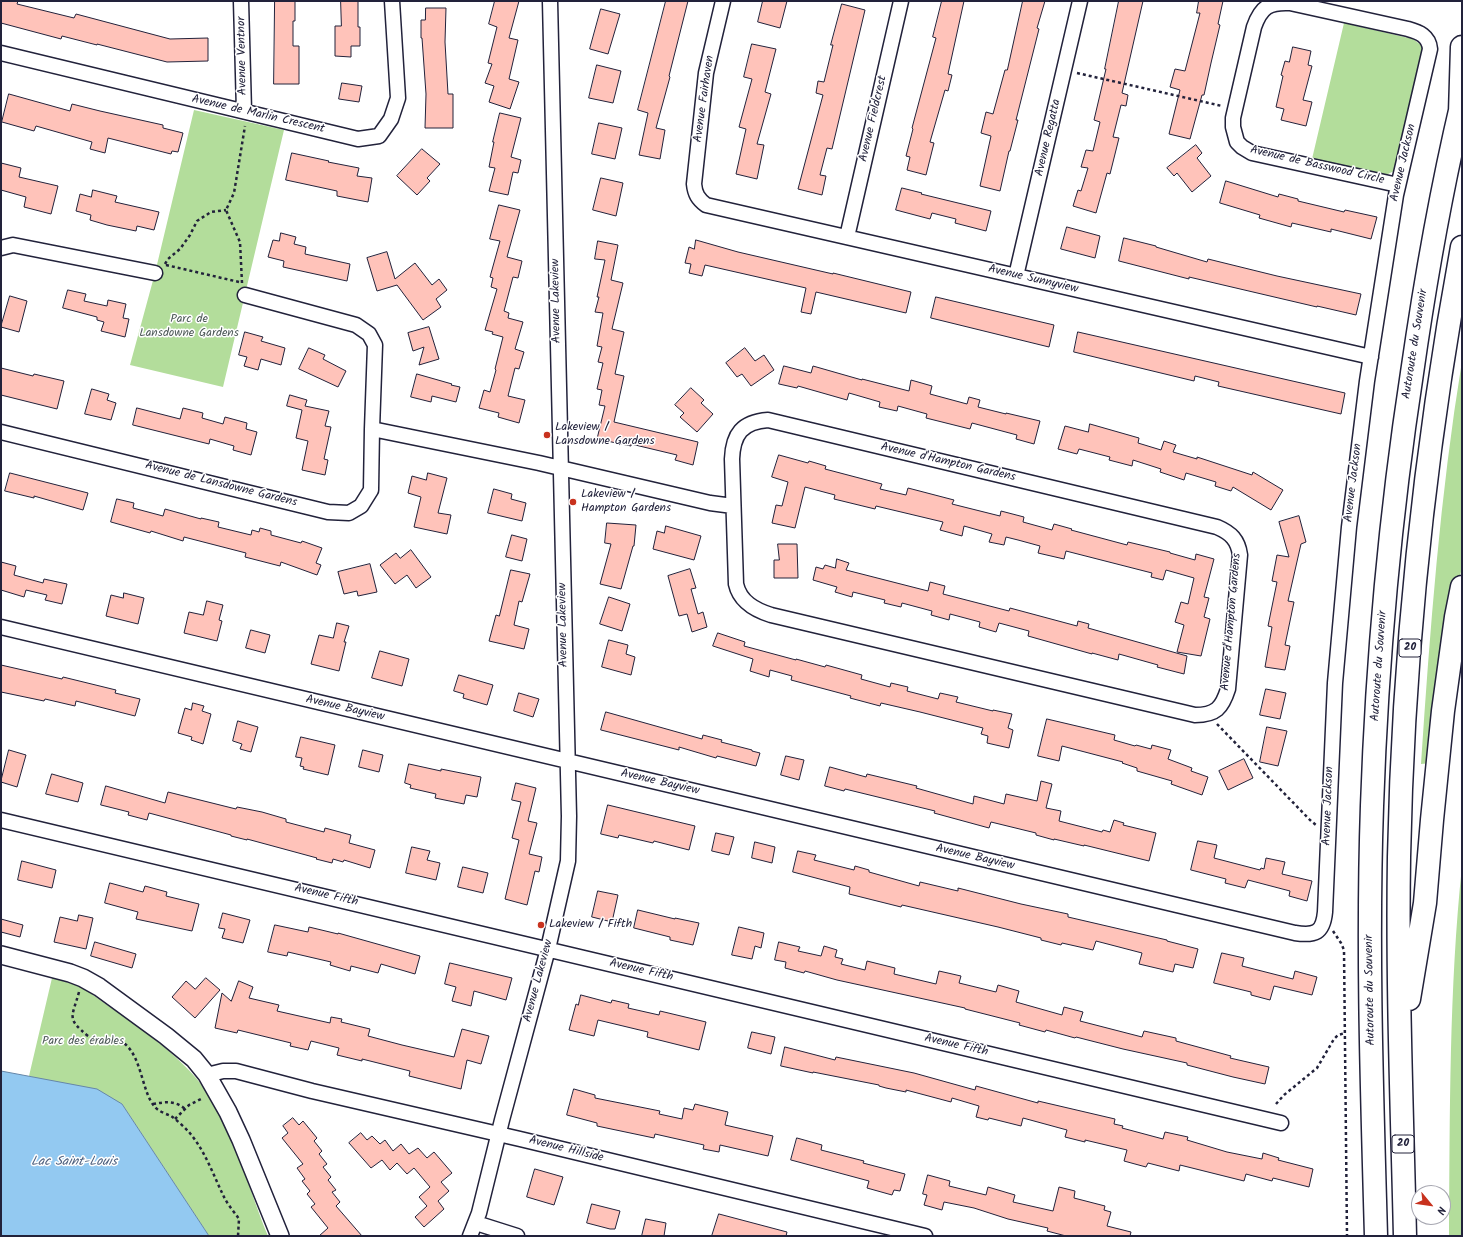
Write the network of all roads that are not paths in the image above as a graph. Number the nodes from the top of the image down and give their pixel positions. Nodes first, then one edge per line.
1 (241, 1) edge
2 (392, 1) edge
3 (550, 1) edge
4 (722, 1) edge
5 (901, 1) edge
6 (1080, 1) edge
7 (1428, 40) joint
8 (1462, 47) edge
9 (1, 53) edge
10 (1461, 108) edge
11 (245, 116) junction
12 (1398, 185) junction
13 (697, 197) joint
14 (847, 237) junction
15 (1462, 247) edge
16 (1, 248) edge
17 (159, 267) road end
18 (1016, 276) junction
19 (245, 287) road end
20 (1370, 357) junction
21 (372, 429) junction
22 (1, 432) edge
23 (561, 467) junction
24 (733, 506) junction
25 (1462, 587) edge
26 (1, 627) edge
27 (568, 761) junction
28 (1, 820) edge
29 (1325, 929) joint
30 (548, 949) junction
31 (1, 955) edge
32 (1401, 1051) junction
33 (207, 1075) junction
34 (1281, 1123) dead end
35 (499, 1134) junction
36 (473, 1230) edge
37 (280, 1236) edge
38 (516, 1236) edge
39 (925, 1236) edge
40 (1376, 1236) edge
41 (1405, 1236) edge

1 - 11 street, Avenue Ventnor
2 - 11 street, Avenue de Marlin Crescent
3 - 23 street, Avenue Lakeview
4 - 13 street, Avenue Fairhaven
5 - 14 street, Avenue Fieldcrest
6 - 18 street, Avenue Regatta
7 - 12 street, Avenue Jackson
7 - 12 street, Avenue de Basswood Circle
8 - 10 highway, Autoroute du Souvenir
9 - 11 street, Avenue de Marlin Crescent
10 - 40 highway, Autoroute du Souvenir
12 - 20 street, Avenue Jackson
13 - 14 street, Avenue Sunnyview
14 - 18 street, Avenue Sunnyview
15 - 32 highway, 20
16 - 17 street
18 - 20 street, Avenue Sunnyview
19 - 21 street, Avenue de Lansdowne Gardens
20 - 29 street, Avenue Jackson
21 - 22 street, Avenue de Lansdowne Gardens
21 - 23 street
23 - 24 street
23 - 27 street, Avenue Lakeview
24 - 24 street, Avenue d'Hampton Gardens
25 - 32 highway
26 - 27 street, Avenue Bayview
27 - 29 street, Avenue Bayview
27 - 30 street, Avenue Lakeview
28 - 30 street, Avenue Fifth
30 - 34 street, Avenue Fifth
30 - 35 street, Avenue Lakeview
31 - 33 street
32 - 41 highway, 20
33 - 35 street, Avenue Hillside
33 - 37 street
35 - 36 street, Avenue Lakeview
35 - 39 street, Avenue Hillside
36 - 38 street

